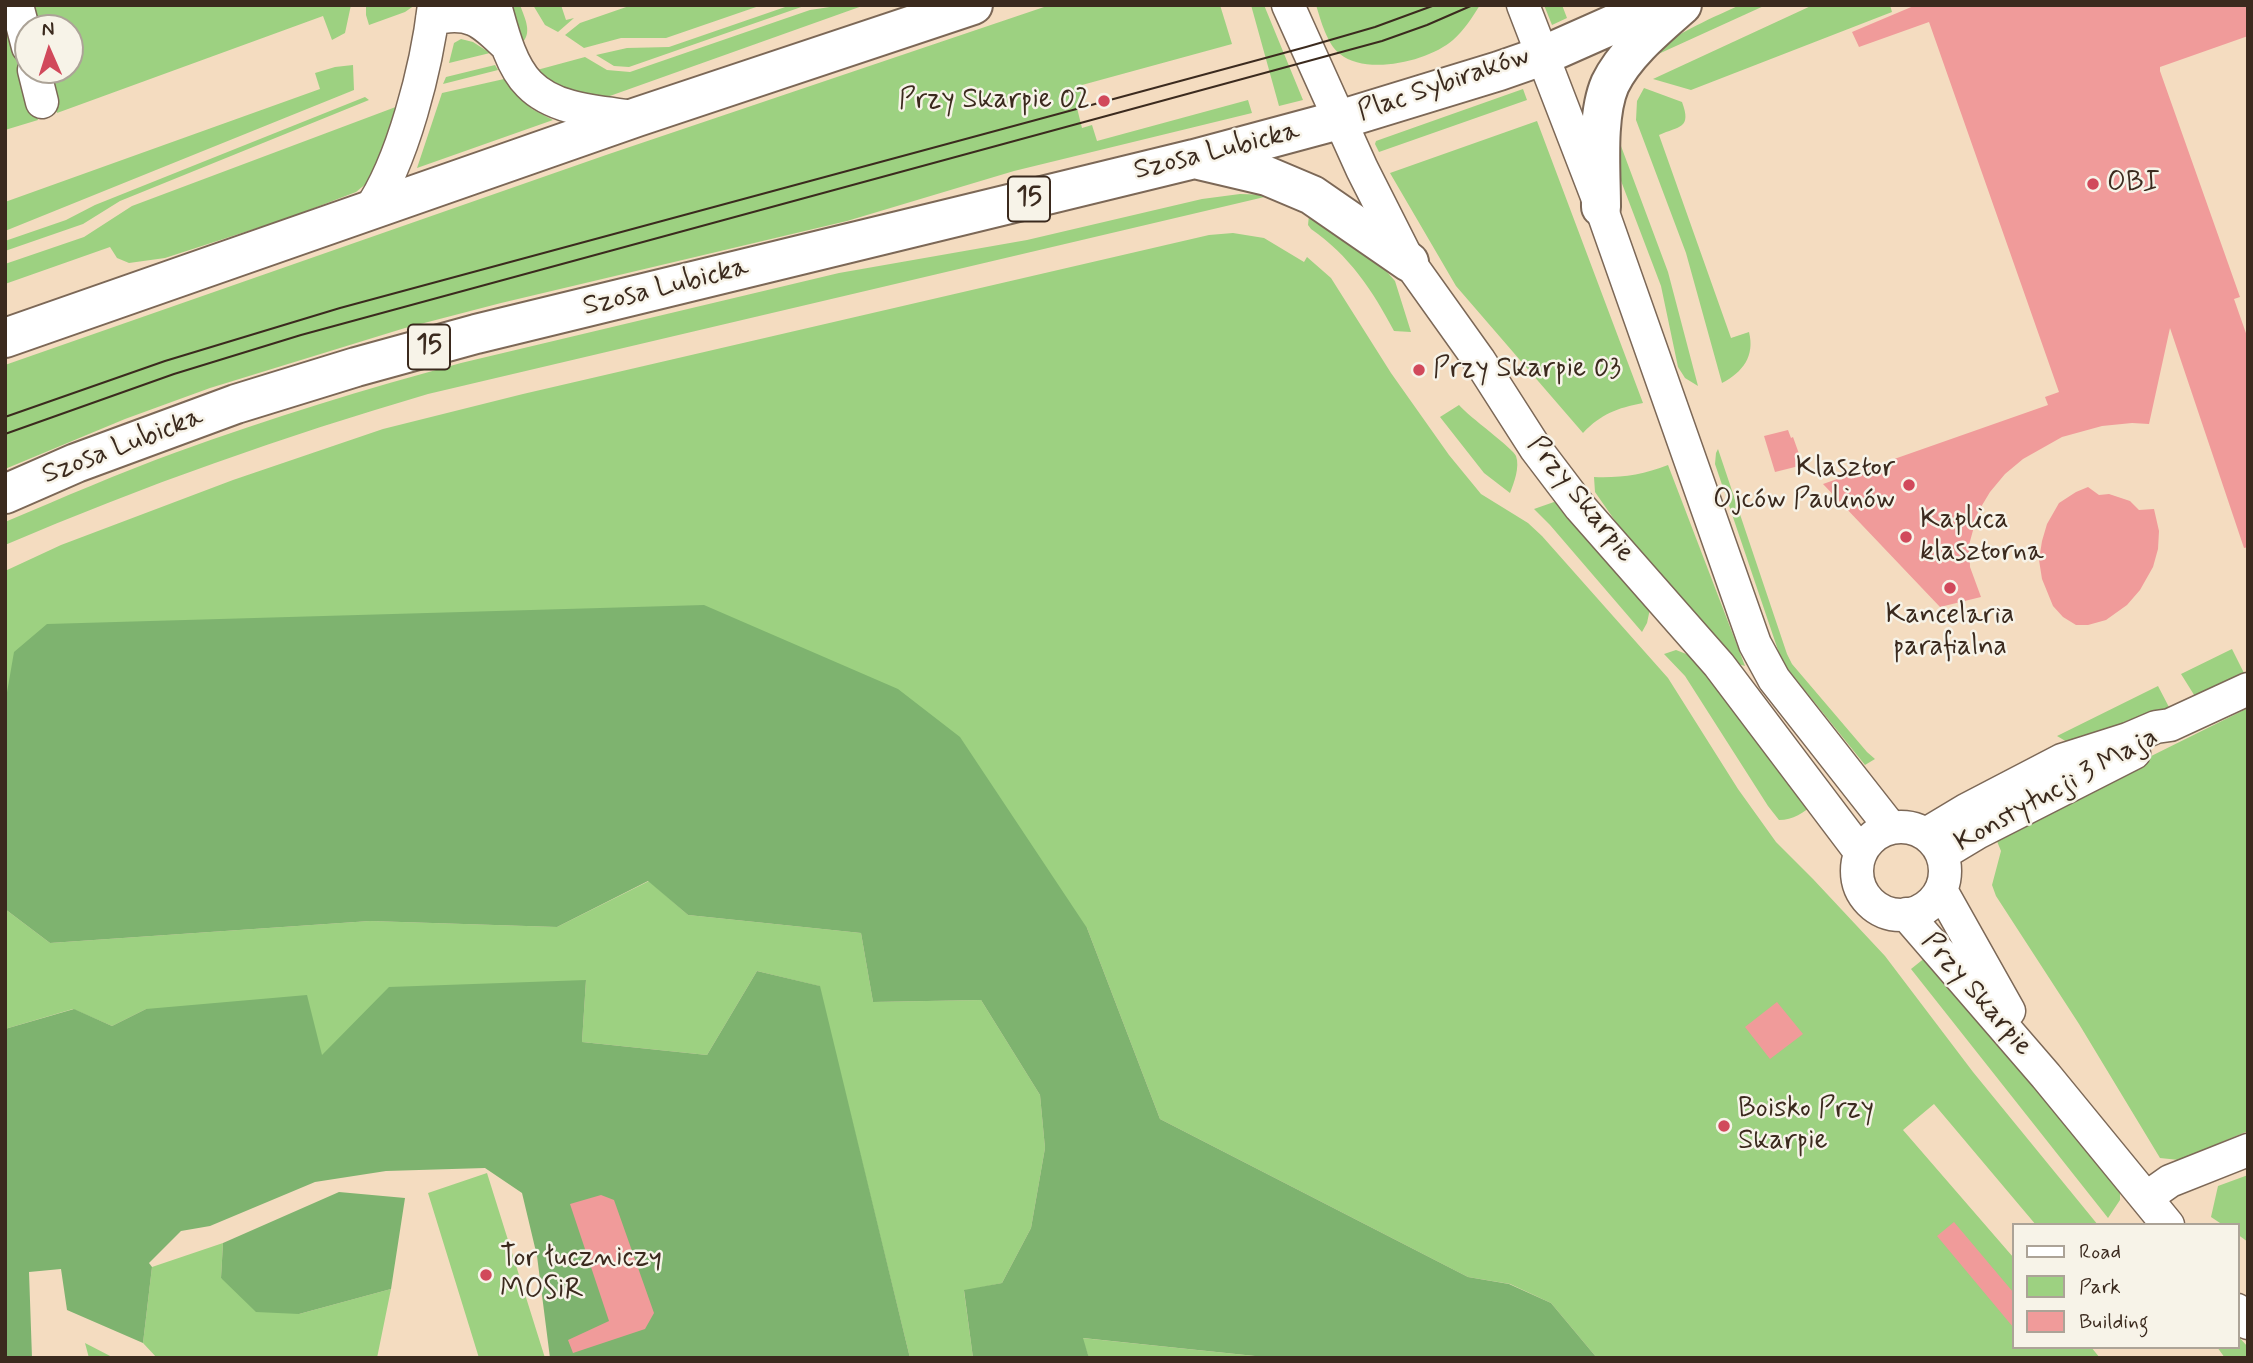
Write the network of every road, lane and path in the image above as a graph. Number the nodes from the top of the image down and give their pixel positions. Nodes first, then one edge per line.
1 (495, 5) edge
2 (972, 5) edge
3 (1288, 5) edge
4 (1523, 5) edge
5 (1657, 5) edge
6 (1682, 5) edge
7 (433, 12) edge
8 (509, 47) junction
9 (1542, 56) junction
10 (38, 84) edge
11 (43, 102) dead end
12 (637, 117) junction
13 (1339, 120) junction
14 (1194, 159) junction
15 (1601, 207) junction
16 (368, 212) junction
17 (1409, 262) junction
18 (5, 338) edge
19 (5, 494) edge
20 (2248, 688) edge
21 (2170, 726) junction
22 (1882, 816) junction
23 (1954, 817) junction
24 (1934, 844) junction
25 (1861, 853) junction
26 (1941, 890) junction
27 (1906, 914) junction
28 (2046, 1076) junction
29 (2248, 1150) edge
30 (2146, 1198) junction
31 (2166, 1223) edge

1 - 8 street
2 - 12 main road
3 - 13 street, Plac Sybiraków
4 - 9 street, Plac Sybiraków
5 - 9 main road, 15
6 - 15 main road
7 - 8 street
7 - 16 street
8 - 12 street
9 - 13 main road, Plac Sybiraków / 15
9 - 15 street
10 - 11 street
12 - 16 main road
13 - 14 main road, Szosa Lubicka / 15
13 - 17 street, Przy Skarpie
14 - 17 main road
14 - 19 main road, Szosa Lubicka / 15
15 - 22 street
16 - 18 main road
17 - 25 street, Przy Skarpie
20 - 21 street, Konstytucji 3 Maja
21 - 23 street, Konstytucji 3 Maja
21 - 24 street, Konstytucji 3 Maja
22 - 23 street
22 - 24 street
22 - 25 street
23 - 24 street, Konstytucji 3 Maja
24 - 26 street
25 - 27 street
26 - 27 street
26 - 28 street, Przy Skarpie
27 - 28 street, Przy Skarpie
28 - 30 street, Przy Skarpie
29 - 30 street
30 - 31 street, Przy Skarpie

